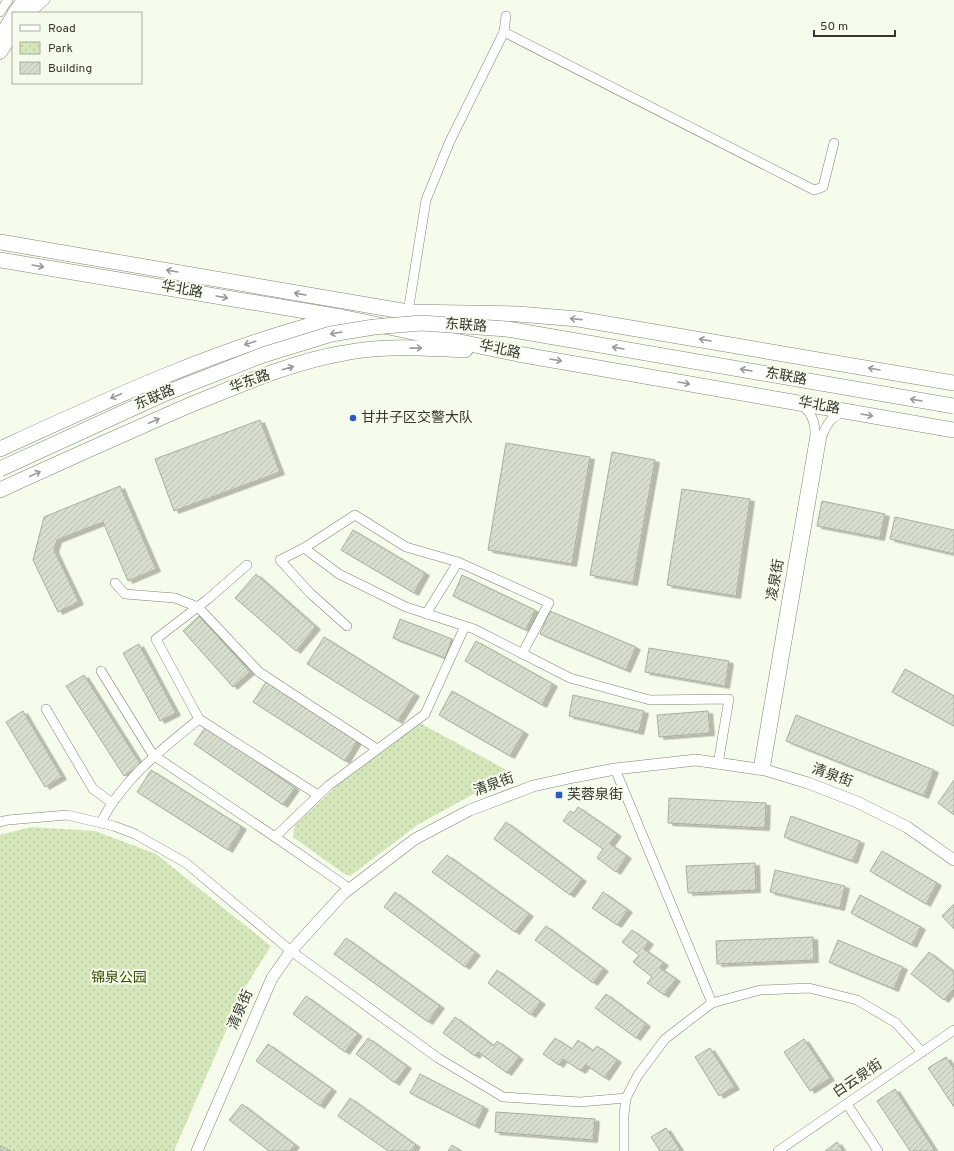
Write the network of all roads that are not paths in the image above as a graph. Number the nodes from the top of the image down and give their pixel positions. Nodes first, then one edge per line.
1 (8, 0) edge
2 (22, 0) edge
3 (34, 0) edge
4 (45, 0) edge
5 (0, 12) edge
6 (14, 12) edge
7 (26, 12) edge
8 (31, 12) edge
9 (12, 15) edge
10 (506, 16) dead end
11 (12, 27) edge
12 (504, 32) junction
13 (0, 34) edge
14 (12, 34) edge
15 (0, 37) edge
16 (0, 52) edge
17 (834, 143) dead end
18 (0, 242) edge
19 (0, 260) edge
20 (408, 312) junction
21 (341, 317) junction
22 (518, 354) junction
23 (954, 383) edge
24 (797, 402) junction
25 (954, 406) edge
26 (846, 411) junction
27 (954, 430) edge
28 (0, 449) edge
29 (0, 469) edge
30 (0, 490) edge
31 (304, 548) junction
32 (458, 562) junction
33 (247, 565) dead end
34 (115, 584) dead end
35 (198, 607) junction
36 (426, 614) junction
37 (347, 626) dead end
38 (465, 626) junction
39 (522, 654) junction
40 (101, 671) dead end
41 (46, 709) dead end
42 (199, 719) junction
43 (377, 749) junction
44 (153, 756) junction
45 (718, 764) junction
46 (615, 769) junction
47 (762, 770) junction
48 (318, 795) junction
49 (111, 802) junction
50 (0, 822) edge
51 (101, 822) junction
52 (275, 836) junction
53 (954, 860) edge
54 (350, 890) junction
55 (291, 951) junction
56 (712, 1003) junction
57 (953, 1034) edge
58 (922, 1052) junction
59 (626, 1098) junction
60 (847, 1104) junction
61 (197, 1151) edge
62 (624, 1151) edge
63 (778, 1151) edge
64 (878, 1151) edge

1 - 5 street
2 - 6 street
3 - 7 main road
4 - 8 street
9 - 13 street
10 - 12 street
11 - 15 street
12 - 17 street
12 - 20 street
14 - 16 main road
20 -> 18 highway, 华北路
19 -> 21 highway, 华北路
23 -> 20 highway, 华北路
21 - 22 highway, 华北路
21 -> 28 highway
22 -> 24 highway, 华北路
30 -> 22 highway, 华东路
24 - 26 highway, 华北路
24 - 47 street, 凌泉街
25 -> 29 highway, 东联路, bridge
26 -> 27 highway, 华北路
26 - 47 street, 凌泉街
31 - 32 street
31 - 36 street
31 - 37 street
32 - 36 street
32 - 39 street
33 - 35 street
34 - 35 street
35 - 42 street
35 - 43 street
36 - 38 street
38 - 39 street
38 - 43 street
39 - 45 street
40 - 44 street
41 - 49 street
42 - 44 street
42 - 48 street
43 - 48 street
44 - 49 street
44 - 52 street
45 - 46 street, 清泉街
45 - 47 street, 清泉街
46 - 54 street, 清泉街
46 - 56 street
47 - 53 street, 清泉街
48 - 52 street
49 - 51 street
50 - 51 street
51 - 55 street
52 - 54 street
54 - 55 street, 清泉街
55 - 59 street
55 - 61 street, 清泉街
56 - 58 street
56 - 59 street
57 - 58 street, 白云泉街
58 - 60 street, 白云泉街
59 - 62 street
60 - 63 street, 白云泉街
60 - 64 street

